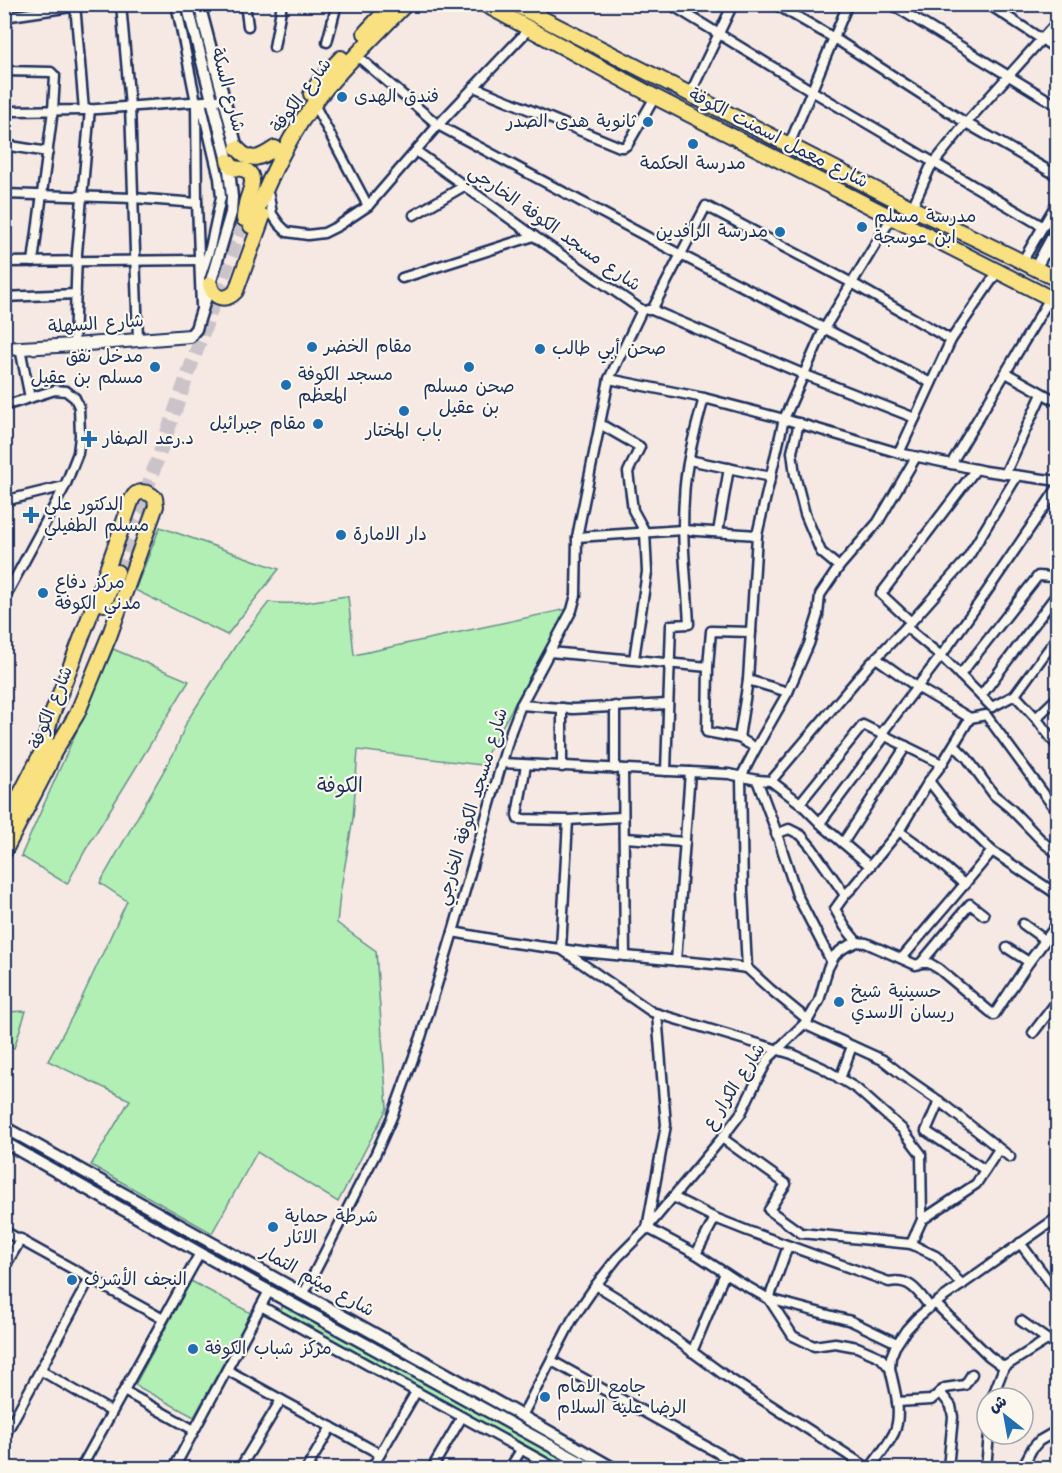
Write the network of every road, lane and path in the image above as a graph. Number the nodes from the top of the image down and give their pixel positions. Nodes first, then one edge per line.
1 (91, 4) edge
2 (121, 4) edge
3 (176, 4) edge
4 (187, 4) edge
5 (199, 4) edge
6 (245, 4) edge
7 (282, 4) edge
8 (337, 4) edge
9 (392, 4) edge
10 (406, 4) edge
11 (484, 4) edge
12 (514, 4) edge
13 (545, 4) edge
14 (670, 4) edge
15 (733, 4) edge
16 (775, 4) edge
17 (848, 4) edge
18 (891, 4) edge
19 (988, 4) edge
20 (76, 6) edge
21 (4, 17) edge
22 (1058, 21) edge
23 (532, 23) junction
24 (248, 26) dead end
25 (717, 34) junction
26 (834, 38) junction
27 (1041, 39) junction
28 (327, 42) dead end
29 (274, 47) dead end
30 (1058, 50) edge
31 (356, 56) junction
32 (4, 71) edge
33 (1009, 76) junction
34 (668, 82) junction
35 (474, 87) junction
36 (812, 91) junction
37 (688, 93) junction
38 (657, 98) junction
39 (219, 100) junction
40 (198, 102) junction
41 (314, 104) junction
42 (130, 106) junction
43 (1058, 106) edge
44 (676, 108) junction
45 (4, 109) edge
46 (87, 109) junction
47 (53, 110) junction
48 (966, 123) junction
49 (438, 125) junction
50 (295, 132) junction
51 (4, 145) edge
52 (789, 145) junction
53 (237, 148) joint
54 (275, 148) junction
55 (416, 151) junction
56 (48, 152) junction
57 (228, 161) junction
58 (934, 163) junction
59 (1058, 176) edge
60 (464, 186) junction
61 (4, 194) edge
62 (42, 195) junction
63 (82, 196) junction
64 (269, 196) junction
65 (133, 198) junction
66 (1058, 201) edge
67 (197, 203) junction
68 (368, 206) junction
69 (912, 208) junction
70 (414, 215) dead end
71 (892, 217) junction
72 (246, 223) junction
73 (1042, 226) junction
74 (1058, 226) edge
75 (534, 236) junction
76 (1045, 251) junction
77 (681, 255) junction
78 (1058, 256) edge
79 (135, 260) junction
80 (198, 260) junction
81 (77, 261) junction
82 (4, 262) edge
83 (33, 262) junction
84 (1022, 262) junction
85 (1058, 264) edge
86 (1035, 269) junction
87 (998, 271) junction
88 (402, 278) dead end
89 (1054, 278) edge
90 (205, 281) junction
91 (852, 283) junction
92 (76, 294) junction
93 (4, 297) edge
94 (1054, 300) edge
95 (642, 310) junction
96 (652, 310) junction
97 (824, 328) junction
98 (190, 336) joint
99 (138, 339) junction
100 (951, 340) junction
101 (74, 345) junction
102 (20, 348) junction
103 (4, 349) edge
104 (1006, 372) junction
105 (803, 374) junction
106 (609, 379) junction
107 (931, 383) junction
108 (1042, 394) junction
109 (30, 398) junction
110 (704, 398) junction
111 (1058, 402) edge
112 (4, 406) edge
113 (915, 418) junction
114 (784, 419) junction
115 (799, 423) junction
116 (600, 424) junction
117 (899, 453) junction
118 (916, 457) junction
119 (689, 459) junction
120 (951, 464) junction
121 (729, 468) junction
122 (976, 469) junction
123 (1005, 474) junction
124 (1017, 476) junction
125 (771, 477) junction
126 (1058, 482) edge
127 (65, 486) junction
128 (1058, 487) edge
129 (4, 501) edge
130 (683, 530) junction
131 (645, 532) junction
132 (718, 532) junction
133 (757, 535) junction
134 (577, 537) junction
135 (839, 567) junction
136 (121, 573) tunnel mouth
137 (1056, 576) edge
138 (1058, 591) edge
139 (4, 599) edge
140 (909, 625) junction
141 (751, 632) junction
142 (1058, 636) edge
143 (550, 652) junction
144 (941, 656) junction
145 (876, 658) junction
146 (634, 659) junction
147 (670, 662) junction
148 (708, 667) junction
149 (960, 675) junction
150 (748, 680) junction
151 (917, 687) junction
152 (788, 692) junction
153 (1015, 695) junction
154 (981, 696) junction
155 (1058, 697) edge
156 (668, 704) junction
157 (521, 705) junction
158 (615, 706) junction
159 (992, 707) junction
160 (562, 708) junction
161 (986, 715) junction
162 (970, 718) junction
163 (1036, 718) junction
164 (883, 735) junction
165 (739, 738) junction
166 (954, 745) junction
167 (906, 746) junction
168 (1058, 747) edge
169 (756, 748) junction
170 (48, 753) junction
171 (501, 764) junction
172 (942, 764) junction
173 (526, 765) junction
174 (562, 767) junction
175 (619, 769) junction
176 (666, 771) junction
177 (690, 772) junction
178 (741, 777) junction
179 (757, 780) junction
180 (771, 781) junction
181 (929, 781) junction
182 (800, 803) junction
183 (1058, 813) edge
184 (623, 817) junction
185 (568, 820) junction
186 (820, 823) junction
187 (4, 826) edge
188 (899, 831) junction
189 (776, 834) junction
190 (624, 838) junction
191 (685, 842) junction
192 (843, 843) junction
193 (992, 851) junction
194 (4, 852) edge
195 (1056, 852) edge
196 (870, 866) junction
197 (964, 885) junction
198 (845, 895) junction
199 (1058, 895) edge
200 (984, 915) dead end
201 (1058, 923) edge
202 (1023, 924) dead end
203 (453, 932) junction
204 (1045, 940) junction
205 (857, 942) junction
206 (1006, 948) dead end
207 (561, 949) junction
208 (625, 956) junction
209 (902, 958) junction
210 (676, 960) junction
211 (831, 961) junction
212 (1029, 962) junction
213 (921, 963) junction
214 (747, 968) junction
215 (1058, 1000) edge
216 (657, 1014) junction
217 (806, 1022) junction
218 (1033, 1033) dead end
219 (852, 1046) junction
220 (776, 1050) junction
221 (840, 1079) junction
222 (939, 1101) junction
223 (4, 1126) edge
224 (722, 1138) junction
225 (6, 1146) edge
226 (999, 1149) junction
227 (1010, 1157) dead end
228 (985, 1170) junction
229 (97, 1178) junction
230 (90, 1190) junction
231 (672, 1197) junction
232 (1058, 1217) edge
233 (715, 1218) junction
234 (922, 1220) junction
235 (646, 1228) junction
236 (4, 1231) edge
237 (21, 1239) junction
238 (1020, 1243) junction
239 (911, 1244) junction
240 (788, 1246) junction
241 (200, 1253) junction
242 (696, 1254) junction
243 (4, 1268) edge
244 (726, 1273) junction
245 (90, 1278) junction
246 (596, 1285) junction
247 (962, 1285) junction
248 (269, 1291) junction
249 (304, 1293) junction
250 (1058, 1293) edge
251 (769, 1299) junction
252 (933, 1305) junction
253 (261, 1306) junction
254 (163, 1319) junction
255 (1021, 1322) dead end
256 (1047, 1340) junction
257 (897, 1343) junction
258 (1058, 1347) edge
259 (692, 1352) junction
260 (552, 1360) junction
261 (1004, 1367) junction
262 (890, 1368) junction
263 (40, 1370) junction
264 (227, 1370) junction
265 (972, 1374) dead end
266 (997, 1386) edge
267 (124, 1391) junction
268 (416, 1392) junction
269 (940, 1392) junction
270 (281, 1400) junction
271 (897, 1402) junction
272 (112, 1412) junction
273 (522, 1416) junction
274 (462, 1418) junction
275 (7, 1426) edge
276 (331, 1427) junction
277 (194, 1430) junction
278 (1058, 1430) edge
279 (4, 1437) edge
280 (987, 1446) edge
281 (521, 1450) junction
282 (380, 1455) junction
283 (81, 1468) edge
284 (174, 1468) edge
285 (240, 1468) edge
286 (307, 1468) edge
287 (372, 1468) edge
288 (432, 1468) edge
289 (510, 1468) edge
290 (555, 1468) edge
291 (591, 1468) edge
292 (613, 1468) edge
293 (745, 1468) edge
294 (869, 1468) edge
295 (948, 1468) edge
296 (986, 1468) edge
297 (1022, 1468) edge

1 - 20 street
2 - 42 street
3 - 40 street
4 - 39 street, شارع السكة
5 - 39 street, شارع السكة
6 - 24 street
7 - 29 street
8 - 28 street
9 - 54 main road, شارع الكوفة
10 - 31 main road, شارع الكوفة
11 - 23 main road, شارع معمل اسمنت الكوفة
12 - 23 main road, شارع معمل اسمنت الكوفة
13 - 23 street
14 - 25 street
15 - 25 street
16 - 26 street
17 - 26 street
18 - 33 street
19 - 27 street
20 - 21 street
20 - 46 street
22 - 27 street
23 - 34 main road, شارع معمل اسمنت الكوفة
23 - 35 street
23 - 38 main road, شارع معمل اسمنت الكوفة
25 - 36 street
25 - 37 street
26 - 36 street
26 - 48 street
27 - 30 street
27 - 33 street
31 - 41 main road, شارع الكوفة
31 - 49 street
32 - 47 street
33 - 43 street
33 - 48 street
34 - 37 main road, شارع معمل اسمنت الكوفة
34 - 38 main road
35 - 38 street
35 - 49 street
36 - 52 street
36 - 58 street
37 - 44 main road
37 - 52 main road, شارع معمل اسمنت الكوفة
38 - 44 main road, شارع معمل اسمنت الكوفة
39 - 40 street
39 - 53 street, شارع السكة
39 - 57 street, شارع السكة
40 - 42 street
40 - 67 street
40 - 90 street
41 - 50 main road, شارع الكوفة
41 - 68 street
42 - 46 street
42 - 65 street
44 - 71 main road, شارع معمل اسمنت الكوفة
45 - 47 street
46 - 47 street
46 - 63 street
47 - 56 street
48 - 58 street
48 - 59 street
49 - 55 street
49 - 77 street
50 - 64 main road
50 - 72 main road, شارع الكوفة
51 - 56 street
52 - 69 main road, شارع معمل اسمنت الكوفة
53 - 54 main road
54 - 72 main road, شارع الكوفة
55 - 60 street, شارع مسجد الكوفة الخارجي
55 - 68 street
56 - 62 street
57 - 72 main road
57 - 90 street, شارع السكة
58 - 69 street
58 - 73 street
60 - 70 street
60 - 75 street, شارع مسجد الكوفة الخارجي
61 - 62 street
62 - 63 street
62 - 83 street
63 - 65 street
63 - 81 street
64 - 68 street
64 - 90 main road
65 - 67 street
65 - 79 street
66 - 73 street
67 - 80 street
69 - 84 main road, شارع معمل اسمنت الكوفة
71 - 87 main road, شارع معمل اسمنت الكوفة
71 - 91 street
73 - 84 street
74 - 76 street
75 - 88 street
75 - 95 street, شارع مسجد الكوفة الخارجي
76 - 78 street
76 - 86 street
77 - 91 street
77 - 96 street
77 - 97 street
79 - 80 street
79 - 81 street
79 - 99 street
80 - 90 street
81 - 83 street
81 - 92 street
82 - 83 street
84 - 86 main road, شارع معمل اسمنت الكوفة
85 - 89 street
86 - 89 main road, شارع معمل اسمنت الكوفة
87 - 94 main road, شارع معمل اسمنت الكوفة
87 - 100 street
90 - 98 street, شارع السكة
91 - 97 street
91 - 100 street
92 - 93 street
92 - 101 street
94 - 104 street
95 - 96 street
95 - 106 street, شارع مسجد الكوفة الخارجي
96 - 105 street
97 - 105 street
97 - 107 street
98 - 99 main road, شارع السهلة
99 - 101 main road, شارع السهلة
100 - 107 street
101 - 102 main road, شارع السهلة
102 - 103 main road, شارع السهلة
102 - 109 street
104 - 108 street
104 - 120 street
105 - 113 street
105 - 114 street
106 - 110 street
106 - 116 street, شارع مسجد الكوفة الخارجي
107 - 113 street
108 - 111 street
108 - 123 street
109 - 112 street
109 - 127 street
110 - 114 street
110 - 119 street
113 - 117 street
114 - 115 street
114 - 125 street
115 - 117 street
115 - 135 street
116 - 131 street
116 - 134 street, شارع مسجد الكوفة الخارجي
117 - 118 street
118 - 120 street
118 - 135 street
119 - 121 street
119 - 130 street
120 - 122 street
121 - 125 street
121 - 132 street
122 - 123 street
122 - 140 street
123 - 124 street
124 - 126 street
124 - 140 street
125 - 133 street
127 - 129 street
127 - 139 street
128 - 144 street
130 - 131 street
130 - 132 street
130 - 147 street
131 - 134 street
131 - 146 street
132 - 133 street
133 - 141 street
134 - 143 street, شارع مسجد الكوفة الخارجي
135 - 152 street
136 - 170 main road, شارع الكوفة
137 - 149 street
138 - 154 street
140 - 144 street
140 - 145 street
141 - 148 street
141 - 150 street
142 - 153 street
143 - 146 street
143 - 157 street, شارع مسجد الكوفة الخارجي
144 - 149 street
144 - 151 street
145 - 151 street
145 - 180 street
146 - 147 street
147 - 148 street
147 - 156 street
148 - 165 street
149 - 154 street
150 - 152 street
150 - 165 street
151 - 162 street
151 - 164 street
152 - 169 street
153 - 159 street
153 - 163 street
154 - 159 street
155 - 163 street
156 - 158 street
156 - 176 street
157 - 160 street
157 - 171 street, شارع مسجد الكوفة الخارجي
158 - 160 street
158 - 175 street
159 - 161 street
160 - 174 street
161 - 162 street
161 - 183 street
162 - 166 street
163 - 168 street
164 - 167 street
164 - 182 street
164 - 186 street
165 - 169 street
166 - 172 street
166 - 195 street
167 - 172 street
167 - 192 street
169 - 178 street
170 - 170 main road
170 - 187 main road, شارع الكوفة
170 - 194 main road, شارع الكوفة
171 - 173 street
171 - 203 street, شارع مسجد الكوفة الخارجي
172 - 181 street
173 - 174 street
173 - 185 street
174 - 175 street
175 - 176 street
175 - 184 street
176 - 177 street
177 - 178 street
177 - 191 street
178 - 179 street
178 - 214 street
179 - 180 street
179 - 189 street
180 - 182 street
181 - 188 street
181 - 193 street
182 - 186 street
184 - 185 street
184 - 190 street
185 - 207 street
186 - 192 street
188 - 196 street
188 - 197 street
189 - 198 street
189 - 211 street
190 - 191 street
190 - 208 street
191 - 210 street
192 - 196 street
193 - 197 street
193 - 199 street
196 - 198 street
197 - 209 street
198 - 205 street
200 - 213 street
201 - 204 street
202 - 204 street
203 - 207 street
203 - 249 street, شارع مسجد الكوفة الخارجي
204 - 212 street
205 - 209 street
205 - 211 street
206 - 212 street
207 - 208 street
207 - 216 street
208 - 210 street
209 - 213 street
210 - 214 street
211 - 217 street, شارع الكرار ع
212 - 213 street
214 - 217 street
215 - 218 street
216 - 220 street
216 - 235 street
217 - 219 street
217 - 220 street, شارع الكرار ع
219 - 221 street
219 - 222 street
220 - 221 street
220 - 224 street, شارع الكرار ع
221 - 234 street
222 - 226 street
222 - 228 street
223 - 229 street, شارع ميثم التمار
224 - 231 street, شارع الكرار ع
224 - 239 street
225 - 230 street, شارع ميثم التمار
226 - 227 street
226 - 228 street
228 - 234 street
229 - 230 street
229 - 249 street, شارع ميثم التمار
230 - 241 street, شارع ميثم التمار
231 - 233 street
231 - 235 street, شارع الكرار ع
232 - 238 street
233 - 240 street
233 - 242 street
234 - 239 street
235 - 242 street
235 - 246 street, شارع الكرار ع
236 - 237 street
237 - 243 street
237 - 245 street
238 - 247 street
238 - 250 street
239 - 247 street
240 - 251 street
240 - 252 street
241 - 248 street, شارع ميثم التمار
241 - 254 street
242 - 244 street
244 - 251 street
244 - 259 street
245 - 254 street
245 - 263 street
246 - 259 street
246 - 260 street, شارع الكرار ع
247 - 252 street
248 - 253 street
248 - 291 street, شارع ميثم التمار
249 - 273 street, شارع ميثم التمار
251 - 257 street
251 - 262 street
252 - 257 street
252 - 261 street
253 - 264 street
253 - 268 street
254 - 267 street
255 - 256 street
256 - 258 street
256 - 261 street
257 - 262 street
259 - 294 street
260 - 273 street, شارع الكرار ع
260 - 293 street
261 - 266 street
262 - 271 street
263 - 272 street
263 - 275 street
264 - 270 street
264 - 277 street
265 - 269 street
267 - 272 street
267 - 277 street
268 - 274 street
268 - 282 street
269 - 271 street
269 - 295 street
270 - 276 street
270 - 285 street
271 - 294 street
272 - 283 street
273 - 292 street, شارع ميثم التمار
274 - 281 street
274 - 288 street
275 - 279 street
276 - 282 street
276 - 286 street
277 - 284 street
278 - 297 street
280 - 296 street
281 - 289 street
281 - 290 street
282 - 287 street

